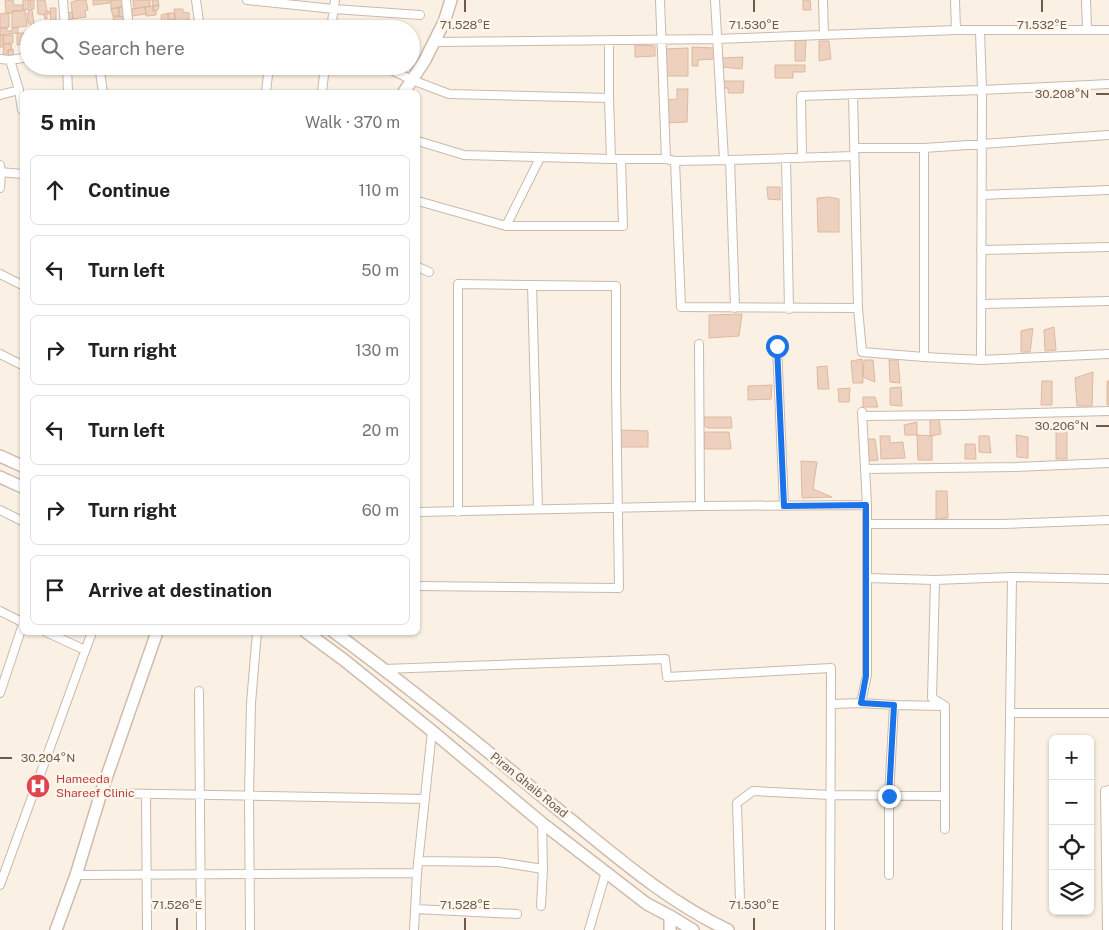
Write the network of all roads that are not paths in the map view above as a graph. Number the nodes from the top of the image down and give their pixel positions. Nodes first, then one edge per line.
1 (63, 0) edge
2 (126, 0) edge
3 (196, 0) edge
4 (247, 0) edge
5 (335, 0) edge
6 (451, 0) edge
7 (660, 0) edge
8 (715, 0) edge
9 (823, 0) edge
10 (955, 0) edge
11 (1086, 0) edge
12 (334, 9) junction
13 (420, 15) dead end
14 (64, 20) edge
15 (128, 20) edge
16 (199, 20) edge
17 (332, 20) edge
18 (956, 30) junction
19 (1087, 30) junction
20 (1109, 30) edge
21 (980, 31) junction
22 (824, 35) junction
23 (717, 39) junction
24 (609, 40) junction
25 (661, 40) junction
26 (434, 42) junction
27 (20, 58) edge
28 (0, 60) edge
29 (10, 60) junction
30 (420, 68) edge
31 (67, 75) edge
32 (100, 75) edge
33 (268, 75) edge
34 (324, 75) edge
35 (402, 75) edge
36 (415, 75) edge
37 (412, 80) junction
38 (1109, 84) edge
39 (19, 90) junction
40 (68, 90) edge
41 (103, 90) edge
42 (266, 90) edge
43 (322, 90) edge
44 (405, 90) edge
45 (982, 90) junction
46 (0, 95) edge
47 (853, 95) junction
48 (20, 97) edge
49 (609, 98) junction
50 (1109, 135) edge
51 (420, 142) edge
52 (982, 145) junction
53 (924, 148) junction
54 (854, 152) junction
55 (540, 158) junction
56 (786, 158) junction
57 (802, 158) junction
58 (621, 159) junction
59 (611, 160) junction
60 (666, 160) junction
61 (727, 160) junction
62 (675, 161) junction
63 (0, 170) edge
64 (20, 174) edge
65 (0, 188) edge
66 (1109, 190) edge
67 (982, 195) junction
68 (420, 202) edge
69 (506, 226) junction
70 (1109, 247) edge
71 (982, 250) junction
72 (420, 268) edge
73 (429, 272) dead end
74 (0, 274) edge
75 (20, 284) edge
76 (532, 285) junction
77 (1109, 301) edge
78 (981, 304) junction
79 (735, 308) junction
80 (858, 308) junction
81 (789, 309) junction
82 (699, 344) dead end
83 (777, 346) dead end
84 (0, 354) edge
85 (1109, 354) edge
86 (924, 357) junction
87 (981, 360) junction
88 (20, 364) edge
89 (1109, 411) edge
90 (0, 456) edge
91 (1109, 463) edge
92 (20, 465) edge
93 (865, 469) junction
94 (0, 477) edge
95 (20, 486) edge
96 (866, 505) junction
97 (700, 506) junction
98 (784, 506) junction
99 (618, 508) junction
100 (538, 509) junction
101 (0, 510) edge
102 (420, 512) edge
103 (458, 512) junction
104 (20, 520) edge
105 (1109, 520) edge
106 (866, 524) junction
107 (1012, 577) junction
108 (866, 578) junction
109 (935, 580) junction
110 (1109, 580) edge
111 (420, 586) edge
112 (0, 611) edge
113 (20, 621) edge
114 (20, 633) edge
115 (52, 635) edge
116 (91, 635) edge
117 (156, 635) edge
118 (258, 635) edge
119 (310, 635) edge
120 (338, 635) edge
121 (85, 650) junction
122 (384, 669) junction
123 (0, 690) edge
124 (199, 691) dead end
125 (861, 703) junction
126 (831, 704) junction
127 (894, 705) junction
128 (945, 706) junction
129 (1010, 713) junction
130 (1109, 713) edge
131 (432, 731) junction
132 (1109, 790) edge
133 (101, 793) junction
134 (146, 794) junction
135 (200, 795) junction
136 (830, 795) junction
137 (249, 796) junction
138 (889, 796) junction
139 (945, 796) junction
140 (425, 799) junction
141 (542, 823) junction
142 (945, 829) dead end
143 (418, 861) junction
144 (543, 869) junction
145 (606, 872) junction
146 (200, 874) junction
147 (250, 874) junction
148 (417, 874) junction
149 (76, 875) junction
150 (146, 875) junction
151 (889, 875) dead end
152 (0, 885) edge
153 (740, 900) dead end
154 (541, 906) dead end
155 (415, 909) junction
156 (1108, 911) edge
157 (517, 914) dead end
158 (670, 916) junction
159 (56, 930) edge
160 (147, 930) edge
161 (201, 930) edge
162 (250, 930) edge
163 (414, 930) edge
164 (589, 930) edge
165 (670, 930) edge
166 (693, 930) edge
167 (728, 930) edge
168 (830, 930) edge
169 (1007, 930) edge
170 (1107, 930) edge

1 - 14 street
2 - 15 street
3 - 16 street
4 - 12 street
5 - 12 street
6 - 26 main road
7 - 25 street
8 - 23 street
9 - 22 street
10 - 18 street
11 - 19 street
12 - 13 street
12 - 17 street
18 - 21 street
18 - 22 street
19 - 20 street
19 - 21 street
21 - 45 street
22 - 23 street
23 - 25 street
23 - 61 street
24 - 25 street
24 - 26 street
24 - 49 street
25 - 60 street
26 - 30 main road
27 - 29 street
28 - 29 street
29 - 39 street
31 - 40 street
32 - 41 street
33 - 42 street
34 - 43 street
35 - 37 street
36 - 37 main road
37 - 44 main road
37 - 49 street
38 - 45 street
39 - 46 street
39 - 48 street
45 - 47 street
45 - 52 street
47 - 54 street
47 - 57 street
49 - 59 street
50 - 52 street
51 - 55 street
52 - 53 street
52 - 67 street
53 - 54 street
53 - 86 street
54 - 57 street
54 - 80 street
55 - 59 street
55 - 69 street
56 - 57 street
56 - 61 street
56 - 81 street
58 - 59 street
58 - 60 street
58 - 69 street
60 - 62 street
61 - 62 street
61 - 79 street
62 - 79 street
63 - 64 street
63 - 65 street
66 - 67 street
67 - 71 street
68 - 69 street
70 - 71 street
71 - 78 street
72 - 73 street
74 - 75 street
76 - 99 street
76 - 100 street
76 - 103 street
77 - 78 street
78 - 87 street
79 - 81 street
80 - 81 street
80 - 86 street
82 - 97 street
83 - 98 street
84 - 88 street
85 - 87 street
86 - 87 street
89 - 93 street
90 - 92 main road
91 - 93 street
93 - 96 street
94 - 95 main road
96 - 98 street
96 - 106 street
97 - 98 street
97 - 99 street
99 - 100 street
99 - 111 street
100 - 103 street
101 - 104 street
102 - 103 street
105 - 106 street
106 - 108 street
107 - 109 street
107 - 110 street
107 - 129 street
108 - 109 street
108 - 125 street
109 - 128 street
112 - 113 street
114 - 123 street
115 - 121 street
116 - 121 street
117 - 133 main road
118 - 137 street
119 - 131 main road, Piran Ghaib Road
120 - 122 main road, Piran Ghaib Road
121 - 152 street
122 - 126 street
122 - 167 main road, Piran Ghaib Road
124 - 135 street
125 - 126 street
125 - 127 street
126 - 136 street
127 - 128 street
127 - 138 street
128 - 139 street
129 - 130 street
129 - 169 street
131 - 140 street
131 - 141 main road, Piran Ghaib Road
132 - 156 street
133 - 134 street
133 - 149 main road
134 - 135 street
134 - 150 street
135 - 137 street
135 - 146 street
136 - 138 street
136 - 153 street
136 - 168 street
137 - 140 street
137 - 147 street
138 - 139 street
138 - 151 street
139 - 142 street
140 - 143 street
141 - 144 street
141 - 145 main road, Piran Ghaib Road
143 - 144 street
143 - 148 street
144 - 154 street
145 - 158 main road, Piran Ghaib Road
145 - 164 street
146 - 147 street
146 - 150 street
146 - 161 street
147 - 148 street
147 - 162 street
148 - 155 street
149 - 150 street
149 - 159 main road
150 - 160 street
155 - 157 street
155 - 163 street
156 - 170 street
158 - 165 main road
158 - 166 main road, Piran Ghaib Road

